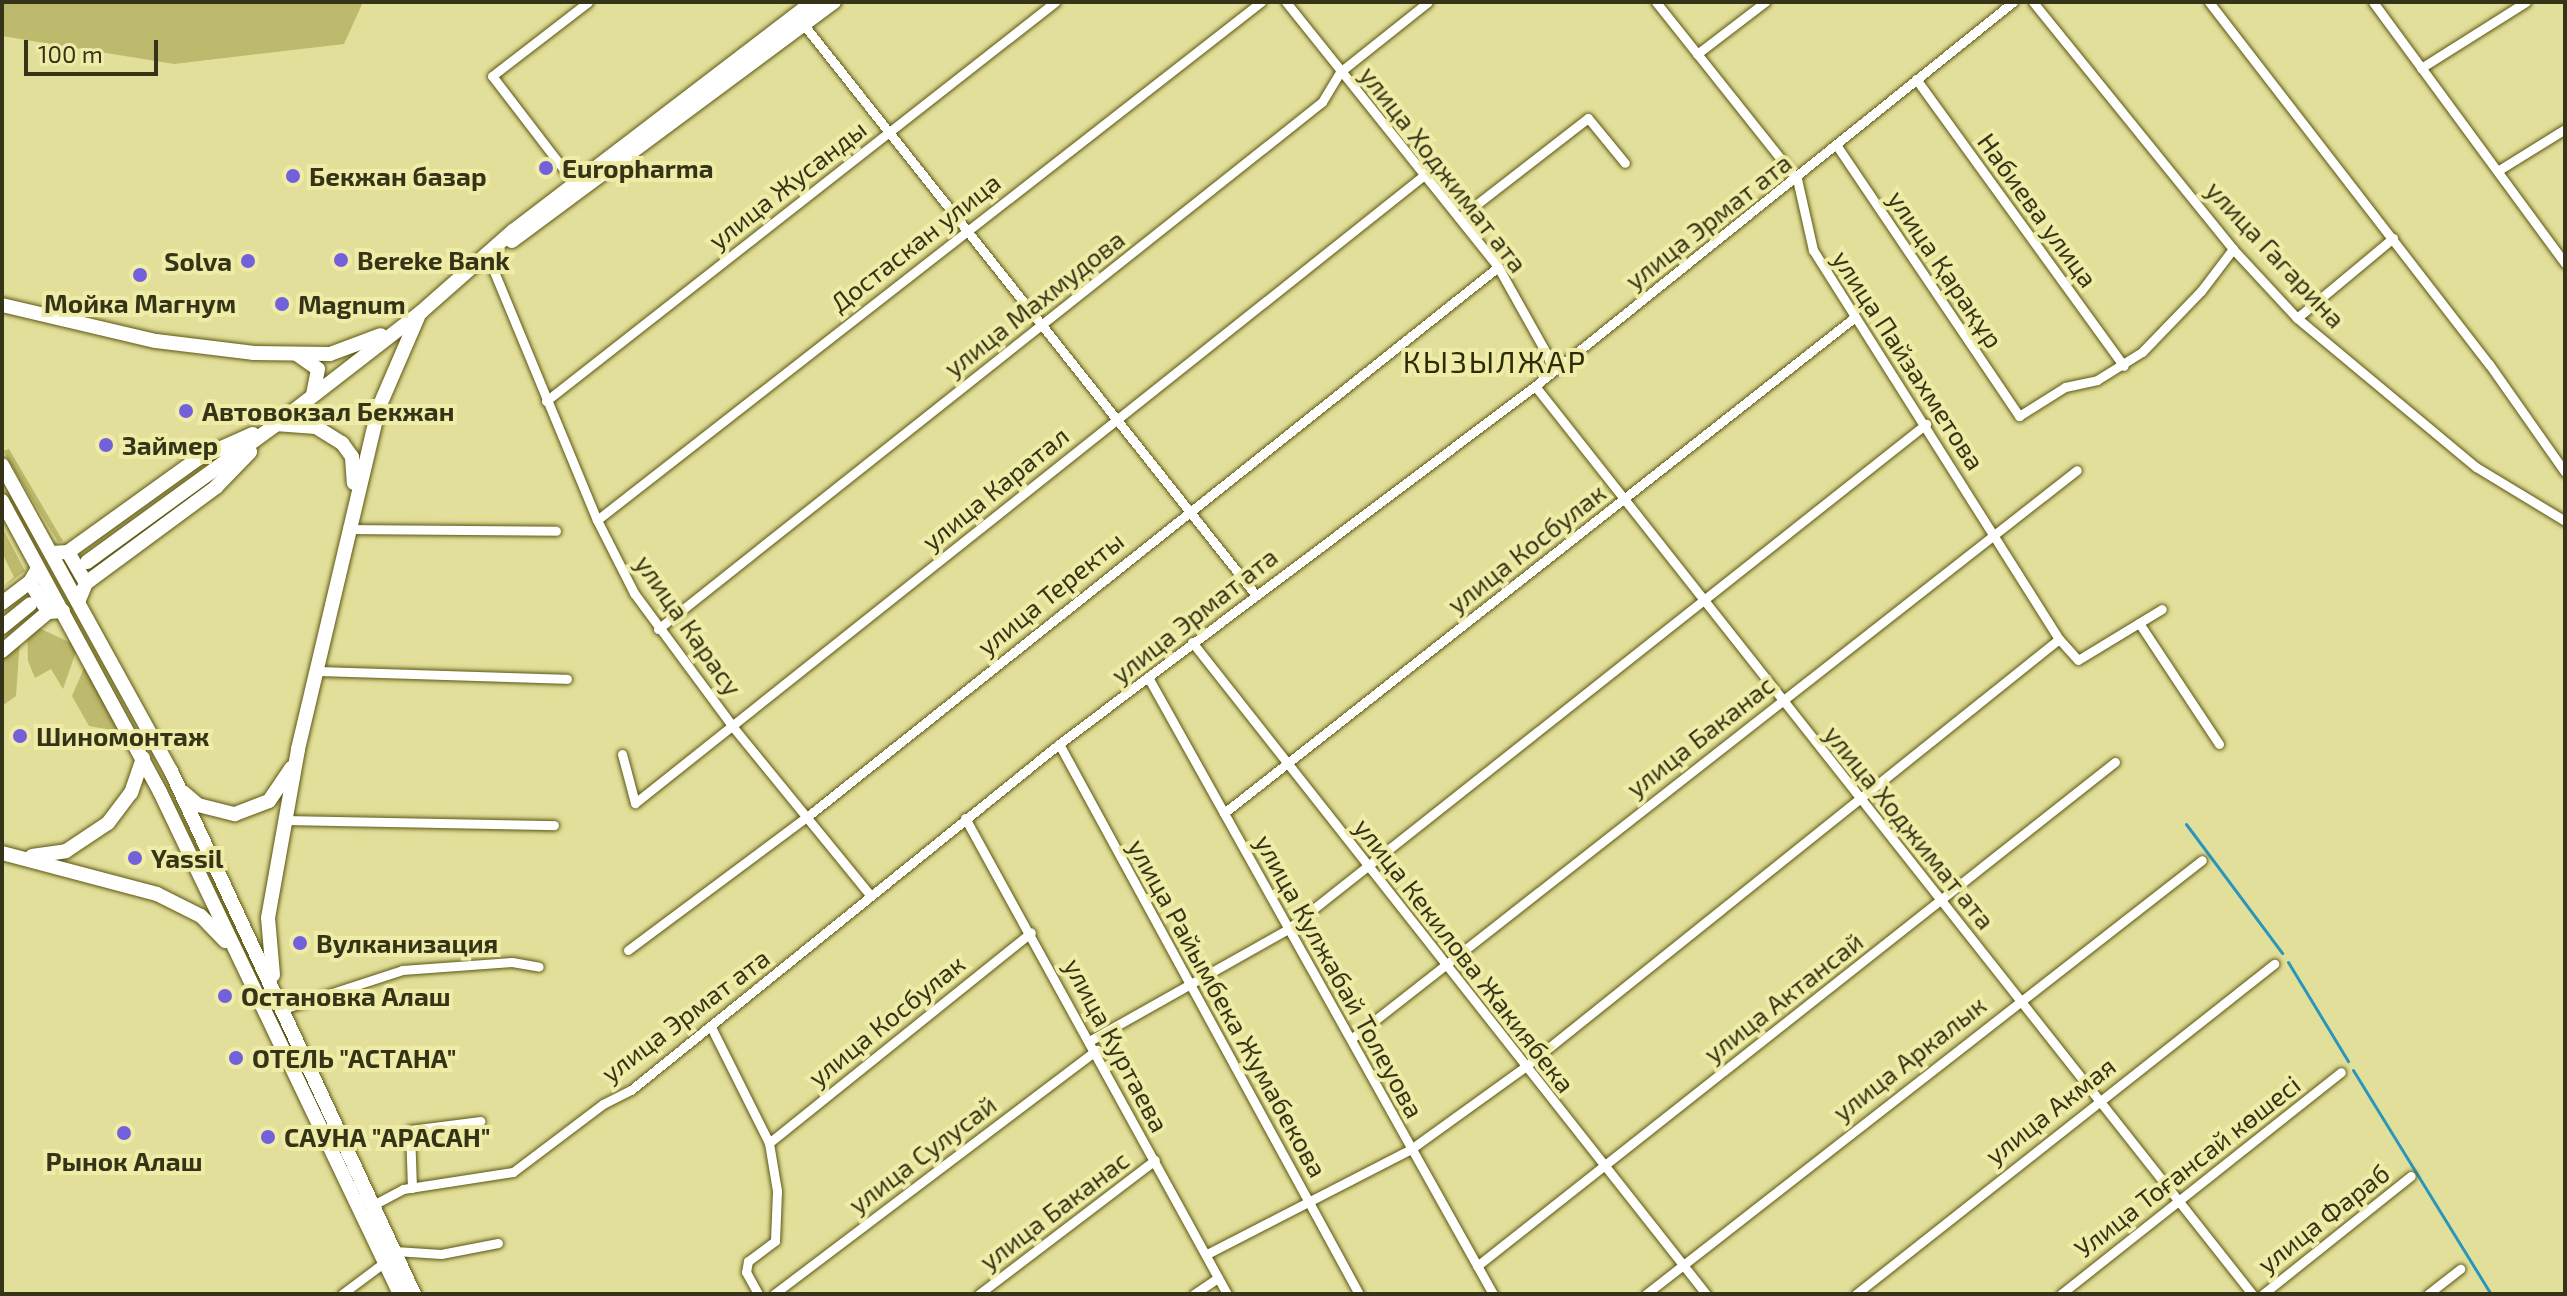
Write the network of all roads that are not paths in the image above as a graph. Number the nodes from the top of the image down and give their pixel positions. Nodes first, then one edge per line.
1 (588, 2) edge
2 (813, 2) edge
3 (834, 2) edge
4 (1055, 2) edge
5 (1261, 2) edge
6 (1286, 2) edge
7 (1428, 2) edge
8 (1656, 2) edge
9 (1765, 2) edge
10 (2013, 2) edge
11 (2033, 2) edge
12 (2209, 2) edge
13 (2373, 2) edge
14 (2526, 2) edge
15 (804, 25) junction
16 (1697, 54) junction
17 (2421, 68) junction
18 (1340, 72) junction
19 (1916, 79) junction
20 (2565, 129) edge
21 (889, 132) junction
22 (1837, 146) junction
23 (1625, 163) dead end
24 (2499, 170) junction
25 (1423, 176) junction
26 (1797, 179) junction
27 (575, 184) junction
28 (1459, 218) junction
29 (536, 220) junction
30 (966, 229) junction
31 (2393, 238) junction
32 (2233, 249) junction
33 (488, 257) junction
34 (2565, 263) edge
35 (1498, 267) junction
36 (2, 305) edge
37 (421, 312) junction
38 (1855, 317) junction
39 (2297, 318) junction
40 (1042, 325) junction
41 (298, 354) junction
42 (2124, 366) junction
43 (1552, 372) junction
44 (1535, 386) junction
45 (312, 397) junction
46 (546, 401) junction
47 (1116, 419) junction
48 (278, 423) junction
49 (1926, 424) junction
50 (2, 465) edge
51 (2077, 470) dead end
52 (2565, 472) edge
53 (1623, 498) junction
54 (2, 501) edge
55 (1188, 509) junction
56 (351, 513) junction
57 (597, 520) junction
58 (2565, 521) edge
59 (347, 529) junction
60 (556, 531) dead end
61 (1993, 533) junction
62 (60, 552) junction
63 (87, 562) dead end
64 (38, 568) junction
65 (30, 582) junction
66 (86, 583) junction
67 (1255, 594) junction
68 (1702, 598) junction
69 (79, 600) junction
70 (2, 603) edge
71 (30, 604) dead end
72 (2162, 609) dead end
73 (56, 611) junction
74 (2139, 623) junction
75 (2, 627) edge
76 (658, 629) junction
77 (2059, 639) junction
78 (1192, 642) junction
79 (2, 651) edge
80 (315, 671) junction
81 (567, 679) dead end
82 (1149, 679) junction
83 (1780, 700) junction
84 (733, 727) junction
85 (1059, 744) junction
86 (2219, 744) dead end
87 (298, 749) junction
88 (622, 754) dead end
89 (143, 758) junction
90 (2115, 762) dead end
91 (1286, 766) junction
92 (179, 789) junction
93 (1859, 799) junction
94 (1224, 813) junction
95 (808, 816) junction
96 (965, 818) junction
97 (288, 820) junction
98 (554, 825) dead end
99 (2, 853) edge
100 (22, 857) junction
101 (2202, 860) dead end
102 (1368, 866) junction
103 (871, 896) junction
104 (1941, 901) junction
105 (1288, 929) junction
106 (1031, 932) junction
107 (628, 950) dead end
108 (2274, 964) dead end
109 (1446, 966) junction
110 (539, 967) dead end
111 (1191, 985) junction
112 (255, 989) junction
113 (2020, 999) junction
114 (280, 1002) junction
115 (712, 1029) junction
116 (1351, 1039) junction
117 (1091, 1040) junction
118 (1097, 1050) junction
119 (1526, 1066) junction
120 (2341, 1072) dead end
121 (2099, 1099) junction
122 (480, 1121) dead end
123 (769, 1143) junction
124 (1411, 1149) junction
125 (1155, 1160) junction
126 (1604, 1167) junction
127 (2411, 1176) dead end
128 (412, 1188) junction
129 (1308, 1201) junction
130 (2177, 1201) junction
131 (375, 1204) junction
132 (498, 1243) dead end
133 (1207, 1254) junction
134 (390, 1257) junction
135 (1683, 1265) junction
136 (1477, 1266) junction
137 (2460, 1269) dead end
138 (1218, 1278) junction
139 (342, 1294) edge
140 (400, 1294) edge
141 (414, 1294) edge
142 (758, 1294) edge
143 (774, 1294) edge
144 (979, 1294) edge
145 (1194, 1294) edge
146 (1227, 1294) edge
147 (1359, 1294) edge
148 (1493, 1294) edge
149 (1646, 1294) edge
150 (1706, 1294) edge
151 (1856, 1294) edge
152 (2061, 1294) edge
153 (2252, 1294) edge
154 (2263, 1294) edge
155 (2428, 1294) edge

1 - 27 street
2 - 27 highway
3 - 15 highway
4 - 21 street, улица Жусанды
5 - 30 street, Достаскан улица
6 - 18 street, улица Ходжимат ата
7 - 18 street, улица Махмудова
8 - 16 street, улица Пайзахметова
9 - 16 street
10 - 19 street, улица Эрмат ата
11 - 32 street, улица Гагарина
12 - 31 street
13 - 17 street
14 - 17 street
15 - 21 street
15 - 29 highway
16 - 26 street, улица Пайзахметова
17 - 24 street
18 - 25 street, улица Ходжимат ата
18 - 40 street, улица Махмудова
19 - 22 street, улица Эрмат ата
19 - 42 street, Набиева улица
20 - 24 street
21 - 30 street
21 - 46 street, улица Жусанды
22 - 26 street, улица Эрмат ата
22 - 42 street, улица Қарақұр
23 - 28 street
24 - 34 street
25 - 28 street, улица Ходжимат ата
25 - 47 street, улица Каратал
26 - 38 street, улица Пайзахметова
26 - 43 street, улица Эрмат ата
27 - 29 highway
28 - 35 street, улица Ходжимат ата
29 - 33 highway
30 - 40 street
30 - 57 street, Достаскан улица
31 - 39 street
31 - 52 street
32 - 39 street, улица Гагарина
32 - 42 street
33 - 37 highway
33 - 46 street, улица Карасу
35 - 43 street, улица Ходжимат ата
35 - 55 street, улица Теректы
36 - 41 highway
37 - 41 highway
37 - 45 highway
37 - 56 highway
38 - 49 street, улица Пайзахметова
38 - 53 street, улица Косбулак
39 - 58 street, улица Гагарина
40 - 47 street
40 - 76 street, улица Махмудова
41 - 45 highway
43 - 44 street, улица Эрмат ата
44 - 53 street, улица Ходжимат ата
44 - 67 street, улица Эрмат ата
45 - 48 highway
46 - 57 street, улица Карасу
47 - 55 street
47 - 84 street, улица Каратал
48 - 56 highway
48 - 62 highway
48 - 63 highway
48 - 66 highway
49 - 61 street, улица Пайзахметова
49 - 68 street
50 - 62 highway
51 - 61 street, улица Баканас
53 - 68 street, улица Ходжимат ата
53 - 91 street, улица Косбулак
54 - 64 highway
55 - 67 street
55 - 95 street, улица Теректы
56 - 59 highway
57 - 76 street, улица Карасу
59 - 60 street
59 - 80 highway
61 - 77 street, улица Пайзахметова
61 - 83 street, улица Баканас
62 - 66 highway
62 - 69 highway
64 - 65 highway
64 - 73 highway
65 - 70 highway
65 - 73 highway
66 - 69 highway
67 - 78 street, улица Эрмат ата
68 - 83 street, улица Ходжимат ата
68 - 102 street
69 - 92 highway
71 - 75 highway
72 - 74 street
73 - 79 highway
73 - 89 highway
74 - 77 street
74 - 86 street
76 - 84 street, улица Карасу
77 - 93 street
78 - 82 street, улица Эрмат ата
78 - 91 street, улица Кекилова Жакиябека
80 - 81 street
80 - 87 highway
82 - 85 street, улица Эрмат ата
82 - 94 street, улица Кулжабай Толеуова
83 - 93 street, улица Ходжимат ата
83 - 109 street, улица Баканас
84 - 88 street, улица Каратал
84 - 95 street, улица Карасу
85 - 96 street, улица Эрмат ата
85 - 111 street, улица Райымбека Жумабекова
87 - 92 highway
87 - 97 highway
89 - 100 highway
89 - 112 highway
90 - 104 street, улица Актансай
91 - 94 street, улица Косбулак
91 - 102 street, улица Кекилова Жакиябека
92 - 114 highway
93 - 104 street, улица Ходжимат ата
93 - 119 street
94 - 105 street, улица Кулжабай Толеуова
95 - 103 street, улица Карасу
95 - 107 street, улица Теректы
96 - 103 street, улица Эрмат ата
96 - 106 street, улица Куртаева
97 - 98 street
97 - 114 highway
99 - 100 highway
100 - 112 highway
101 - 113 street, улица Аркалык
102 - 105 street
102 - 109 street, улица Кекилова Жакиябека
103 - 115 street, улица Эрмат ата
104 - 113 street, улица Ходжимат ата
104 - 126 street, улица Актансай
105 - 111 street
105 - 116 street, улица Кулжабай Толеуова
106 - 117 street, улица Куртаева
106 - 123 street, улица Косбулак
108 - 121 street, улица Акмая
109 - 116 street, улица Баканас
109 - 119 street, улица Кекилова Жакиябека
110 - 114 street
111 - 117 street
111 - 129 street, улица Райымбека Жумабекова
112 - 134 highway
113 - 121 street, улица Ходжимат ата
113 - 135 street, улица Аркалык
114 - 131 highway
115 - 123 street
115 - 128 street, улица Эрмат ата
116 - 124 street, улица Кулжабай Толеуова
117 - 118 street, улица Куртаева
118 - 125 street, улица Куртаева
118 - 143 street, улица Сулусай
119 - 124 street
119 - 126 street, улица Кекилова Жакиябека
120 - 130 street, Улица Тоғансай көшесі
121 - 130 street, улица Ходжимат ата
121 - 151 street, улица Акмая
122 - 128 street
123 - 142 street
124 - 129 street
124 - 136 street, улица Кулжабай Толеуова
125 - 133 street, улица Куртаева
125 - 144 street, улица Баканас
126 - 135 street, улица Кекилова Жакиябека
126 - 136 street, улица Актансай
127 - 154 street, улица Фараб
128 - 131 street, улица Эрмат ата
129 - 133 street
129 - 147 street, улица Райымбека Жумабекова
130 - 152 street, Улица Тоғансай көшесі
130 - 153 street, улица Ходжимат ата
131 - 134 highway
132 - 134 street
133 - 138 street, улица Куртаева
134 - 139 street
134 - 140 highway
134 - 141 highway
135 - 149 street, улица Аркалык
135 - 150 street, улица Кекилова Жакиябека
136 - 148 street, улица Кулжабай Толеуова
137 - 155 street
138 - 145 street
138 - 146 street, улица Куртаева

